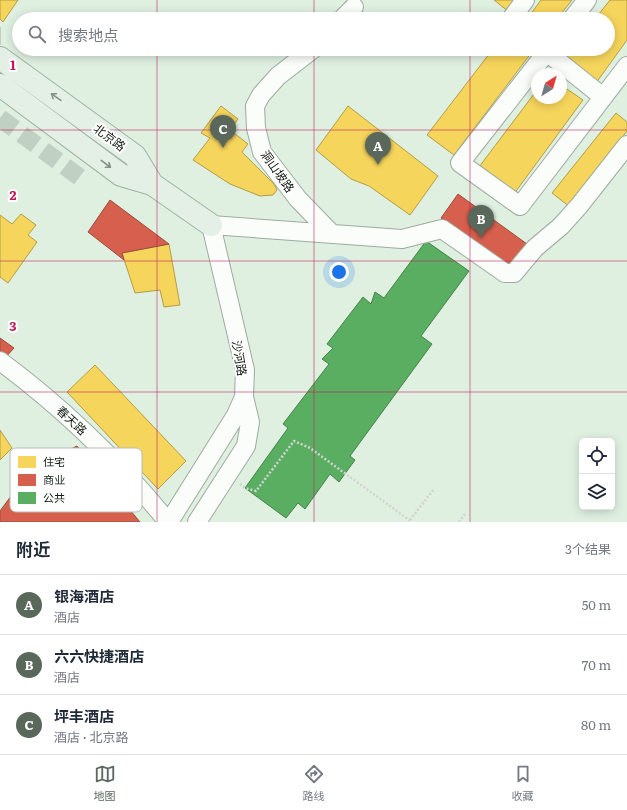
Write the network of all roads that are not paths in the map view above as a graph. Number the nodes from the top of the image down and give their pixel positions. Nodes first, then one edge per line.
1 (525, 0) edge
2 (587, 0) edge
3 (516, 12) edge
4 (578, 12) edge
5 (304, 56) edge
6 (541, 56) edge
7 (553, 56) edge
8 (0, 58) edge
9 (627, 66) edge
10 (0, 85) edge
11 (603, 97) junction
12 (627, 145) edge
13 (152, 184) junction
14 (210, 224) junction
15 (331, 233) junction
16 (0, 361) edge
17 (244, 396) junction
18 (102, 448) edge
19 (142, 491) edge
20 (169, 522) edge
21 (197, 522) edge

1 - 3 street
2 - 4 street
5 - 15 street, 洞山坡路
6 - 11 street
7 - 11 street
13 -> 8 main road, 北京路
9 - 11 street
10 -> 13 main road
12 - 15 street
13 - 14 main road, 北京路
14 - 15 street
14 - 17 street, 沙河路
16 - 18 street, 春天路
17 - 20 street, 沙河路
17 - 21 street
19 - 20 street, 春天路

